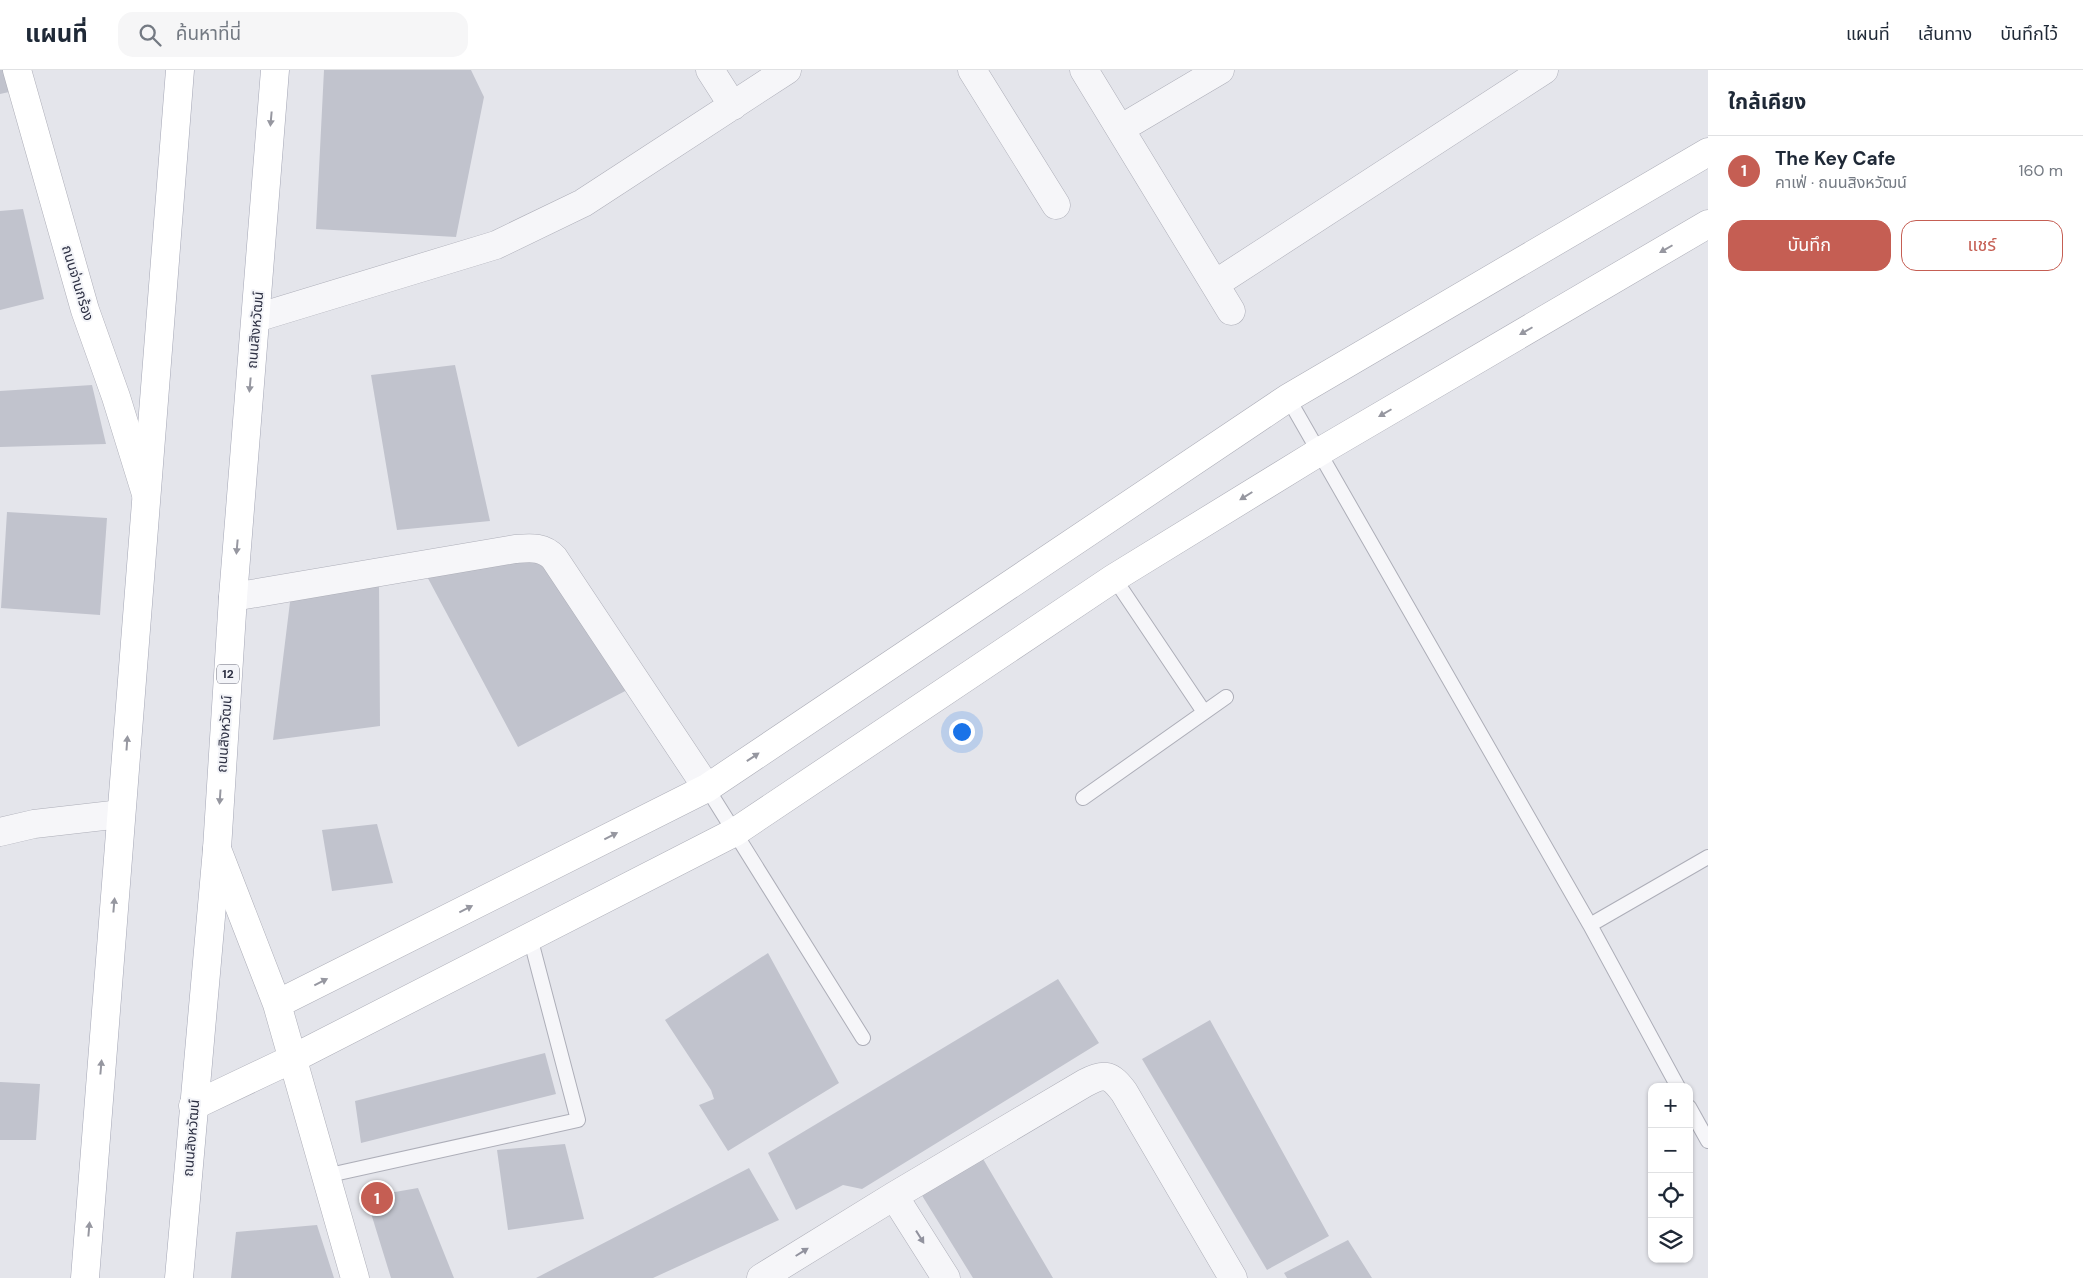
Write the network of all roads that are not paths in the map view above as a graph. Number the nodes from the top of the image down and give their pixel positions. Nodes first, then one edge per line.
1 (17, 70) edge
2 (180, 70) edge
3 (275, 70) edge
4 (710, 70) edge
5 (787, 70) edge
6 (972, 70) edge
7 (1084, 70) edge
8 (1220, 70) edge
9 (1544, 70) edge
10 (732, 106) junction
11 (1120, 129) junction
12 (1708, 152) edge
13 (1056, 204) dead end
14 (1708, 224) edge
15 (1215, 284) junction
16 (1231, 311) dead end
17 (256, 318) junction
18 (1288, 398) junction
19 (1319, 452) junction
20 (146, 494) junction
21 (1114, 578) junction
22 (233, 597) junction
23 (1226, 697) dead end
24 (1204, 712) junction
25 (707, 788) junction
26 (1083, 798) dead end
27 (122, 814) junction
28 (0, 832) edge
29 (735, 832) junction
30 (216, 848) junction
31 (1708, 857) edge
32 (1590, 925) junction
33 (530, 937) junction
34 (277, 1004) junction
35 (862, 1038) dead end
36 (292, 1059) junction
37 (1676, 1083) edge
38 (193, 1106) junction
39 (1693, 1114) edge
40 (1708, 1142) edge
41 (325, 1176) junction
42 (894, 1196) junction
43 (85, 1278) edge
44 (179, 1278) edge
45 (355, 1278) edge
46 (761, 1278) edge
47 (946, 1278) edge
48 (1233, 1278) edge

1 - 20 street, ถนนจ่านกร้อง
2 - 20 street
3 -> 17 street, ถนนสิงหวัฒน์ / 12
4 - 10 street
5 - 10 street
6 - 13 street
7 - 11 street
8 - 11 street
9 - 15 street
10 - 17 street
11 - 15 street
12 - 18 street
14 -> 19 street
15 - 16 street
17 -> 22 street, ถนนสิงหวัฒน์ / 12
18 - 19 lane
25 -> 18 street
19 -> 21 street
19 - 32 lane
27 -> 20 street
21 - 24 lane
21 - 29 street
22 - 25 street
22 -> 30 street, ถนนสิงหวัฒน์ / 12
23 - 24 lane
24 - 26 lane
25 - 29 lane
34 -> 25 street
27 - 28 street
43 -> 27 street
29 - 33 street
29 - 35 lane
30 - 34 street
30 - 38 street, ถนนสิงหวัฒน์ / 12
31 - 32 lane
32 - 37 lane
33 - 36 street
33 - 41 lane
34 - 36 street
36 - 38 street
36 - 41 street
38 - 44 street, ถนนสิงหวัฒน์ / 12
39 - 40 lane
41 - 45 street
46 -> 42 street
42 -> 47 street
42 - 48 street

